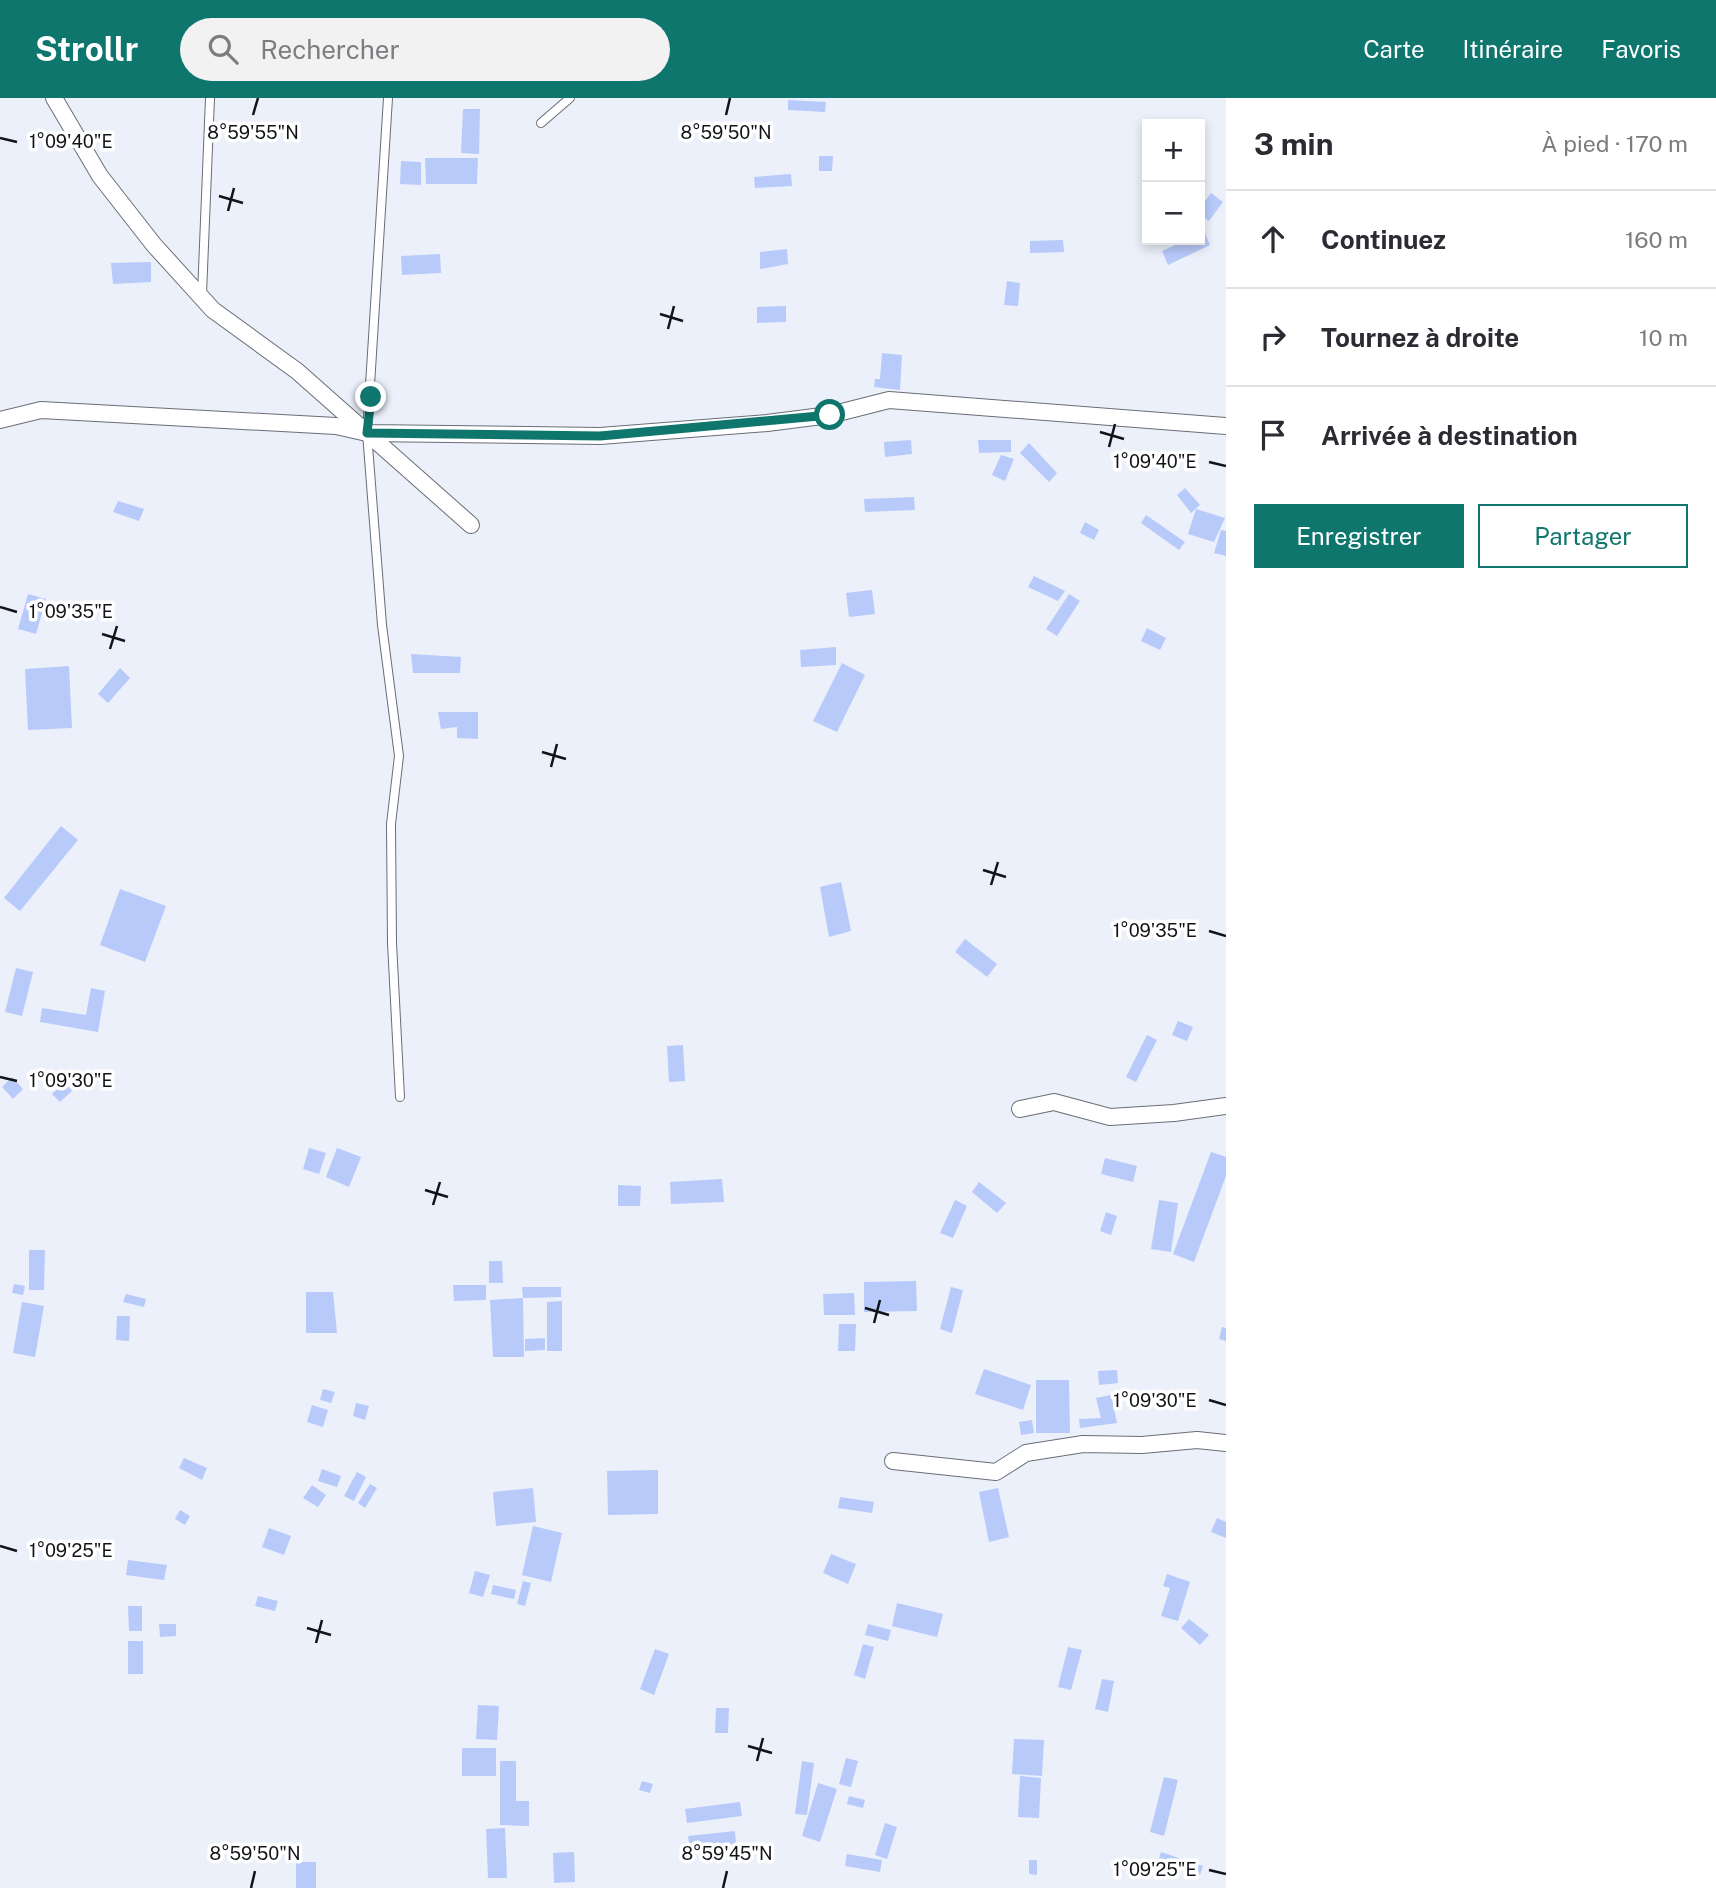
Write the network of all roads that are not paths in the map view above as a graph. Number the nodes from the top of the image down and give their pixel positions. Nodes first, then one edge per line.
1 (54, 98) edge
2 (210, 98) edge
3 (388, 98) edge
4 (570, 98) edge
5 (541, 123) dead end
6 (201, 298) junction
7 (0, 420) edge
8 (1226, 425) edge
9 (367, 433) junction
10 (471, 525) dead end
11 (400, 1097) dead end
12 (1226, 1106) edge
13 (1020, 1109) dead end
14 (1226, 1443) edge
15 (893, 1461) dead end

1 - 6 street
2 - 6 lane
3 - 9 lane
4 - 5 lane
6 - 9 street
7 - 9 street
8 - 9 street
9 - 10 street
9 - 11 lane
12 - 13 street
14 - 15 street

